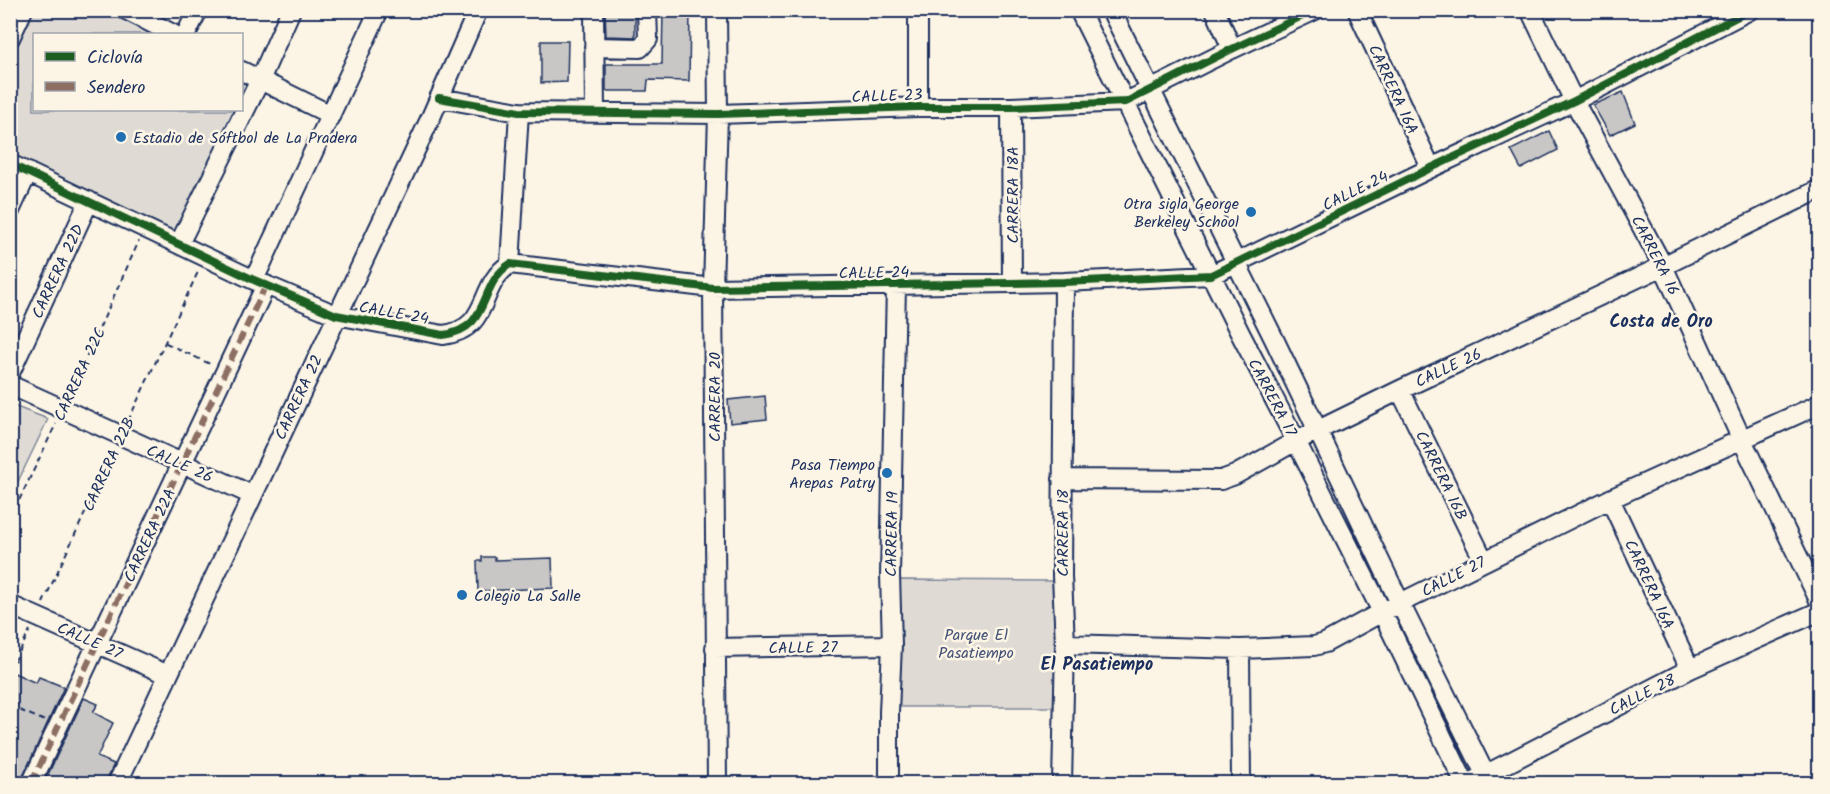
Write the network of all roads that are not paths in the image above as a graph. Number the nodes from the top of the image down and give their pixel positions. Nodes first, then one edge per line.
1 (23, 10) edge
2 (126, 10) edge
3 (198, 10) edge
4 (291, 10) edge
5 (379, 10) edge
6 (478, 10) edge
7 (594, 10) edge
8 (648, 10) edge
9 (717, 10) edge
10 (918, 10) edge
11 (1079, 10) edge
12 (1111, 10) edge
13 (1215, 10) edge
14 (1315, 10) edge
15 (1357, 10) edge
16 (1530, 10) edge
17 (1750, 10) edge
18 (171, 33) edge
19 (186, 33) edge
20 (10, 38) edge
21 (594, 47) junction
22 (1232, 49) junction
23 (243, 72) edge
24 (260, 80) junction
25 (1150, 91) junction
26 (439, 98) junction
27 (1574, 101) junction
28 (1126, 102) junction
29 (918, 107) junction
30 (1011, 107) junction
31 (519, 111) junction
32 (595, 112) junction
33 (717, 114) junction
34 (331, 115) junction
35 (10, 164) edge
36 (1431, 168) junction
37 (28, 172) junction
38 (1820, 189) edge
39 (89, 201) junction
40 (10, 211) edge
41 (179, 244) junction
42 (510, 264) junction
43 (1235, 264) junction
44 (1663, 266) junction
45 (1211, 275) junction
46 (260, 282) junction
47 (1064, 282) junction
48 (1012, 283) junction
49 (896, 285) junction
50 (713, 288) junction
51 (336, 315) junction
52 (10, 373) edge
53 (10, 385) edge
54 (1400, 390) junction
55 (1820, 404) edge
56 (1318, 431) junction
57 (1742, 440) junction
58 (1296, 441) junction
59 (182, 464) junction
60 (1062, 479) junction
61 (252, 495) junction
62 (1610, 499) junction
63 (1484, 561) junction
64 (1820, 602) edge
65 (1400, 603) junction
66 (10, 605) edge
67 (1820, 610) edge
68 (1382, 612) junction
69 (99, 644) junction
70 (1065, 644) junction
71 (892, 645) junction
72 (715, 648) junction
73 (1240, 649) junction
74 (1690, 669) junction
75 (168, 675) junction
76 (1488, 779) edge
77 (31, 783) edge
78 (117, 783) edge
79 (717, 783) edge
80 (889, 783) edge
81 (1062, 783) edge
82 (1240, 783) edge
83 (1467, 783) edge

1 - 20 street
2 - 18 street
3 - 19 street
4 - 24 street
5 - 34 street, CARRERA 22A
6 - 26 street, CARRERA 22
7 - 21 street
8 - 21 street
9 - 33 street, CARRERA 20
10 - 29 street
11 - 28 street, CARRERA 17
12 - 25 street, CARRERA 17
13 - 22 street
14 - 22 street, CALLE 23
15 - 36 street, CARRERA 16A
16 - 27 street, CARRERA 16
17 - 27 street, CALLE 24
21 - 32 street
22 - 25 street, CALLE 23
23 - 24 street
24 - 34 street
24 - 41 street
25 - 28 street, CALLE 23
25 - 43 street, CARRERA 17
26 - 31 street, CALLE 23
26 - 51 street, CARRERA 22
27 - 36 street, CALLE 24
27 - 44 street, CARRERA 16
28 - 30 street, CALLE 23
28 - 45 street, CARRERA 17
29 - 30 street, CALLE 23
29 - 33 street, CALLE 23
30 - 48 street, CARRERA 18A
31 - 32 street, CALLE 23
31 - 42 street
32 - 33 street, CALLE 23
33 - 50 street, CARRERA 20
34 - 46 street, CARRERA 22A
35 - 37 street, CALLE 24
36 - 43 street, CALLE 24
37 - 39 street, CALLE 24
37 - 40 street
38 - 44 street, CALLE 26
39 - 41 street, CALLE 24
39 - 52 street, CARRERA 22D
41 - 46 street, CALLE 24
42 - 50 street, CALLE 24
42 - 51 street, CALLE 24
43 - 45 street, CALLE 24
43 - 56 street, CARRERA 17
44 - 54 street, CALLE 26
44 - 57 street, CARRERA 16
45 - 47 street, CALLE 24
45 - 58 street, CARRERA 17
46 - 51 street, CALLE 24
46 - 59 street, CARRERA 22A
47 - 48 street, CALLE 24
47 - 60 street, CARRERA 18
48 - 49 street, CALLE 24
49 - 50 street, CALLE 24
49 - 71 street, CARRERA 19
50 - 72 street, CARRERA 20
51 - 61 street, CARRERA 22
53 - 59 street, CALLE 26
54 - 56 street, CALLE 26
54 - 63 street, CARRERA 16B
55 - 57 street, CALLE 27
56 - 58 street, CALLE 26
56 - 65 street, CARRERA 17
57 - 62 street, CALLE 27
57 - 64 street, CARRERA 16
58 - 60 street, CALLE 26
58 - 68 street, CARRERA 17
59 - 61 street, CALLE 26
59 - 69 street, CARRERA 22A
60 - 70 street, CARRERA 18
61 - 75 street, CARRERA 22
62 - 63 street, CALLE 27
62 - 74 street, CARRERA 16A
63 - 65 street, CALLE 27
65 - 68 street, CALLE 27
65 - 76 street, CARRERA 17
66 - 69 street, CALLE 27
67 - 74 street, CALLE 28
68 - 73 street, CALLE 27
68 - 83 street, CARRERA 17
69 - 75 street, CALLE 27
69 - 77 street, CARRERA 22A
70 - 73 street, CALLE 27
70 - 81 street, CARRERA 18
71 - 72 street, CALLE 27
71 - 80 street, CARRERA 19
72 - 79 street, CARRERA 20
73 - 82 street
74 - 76 street, CALLE 28
75 - 78 street, CARRERA 22
76 - 83 street, CALLE 28

